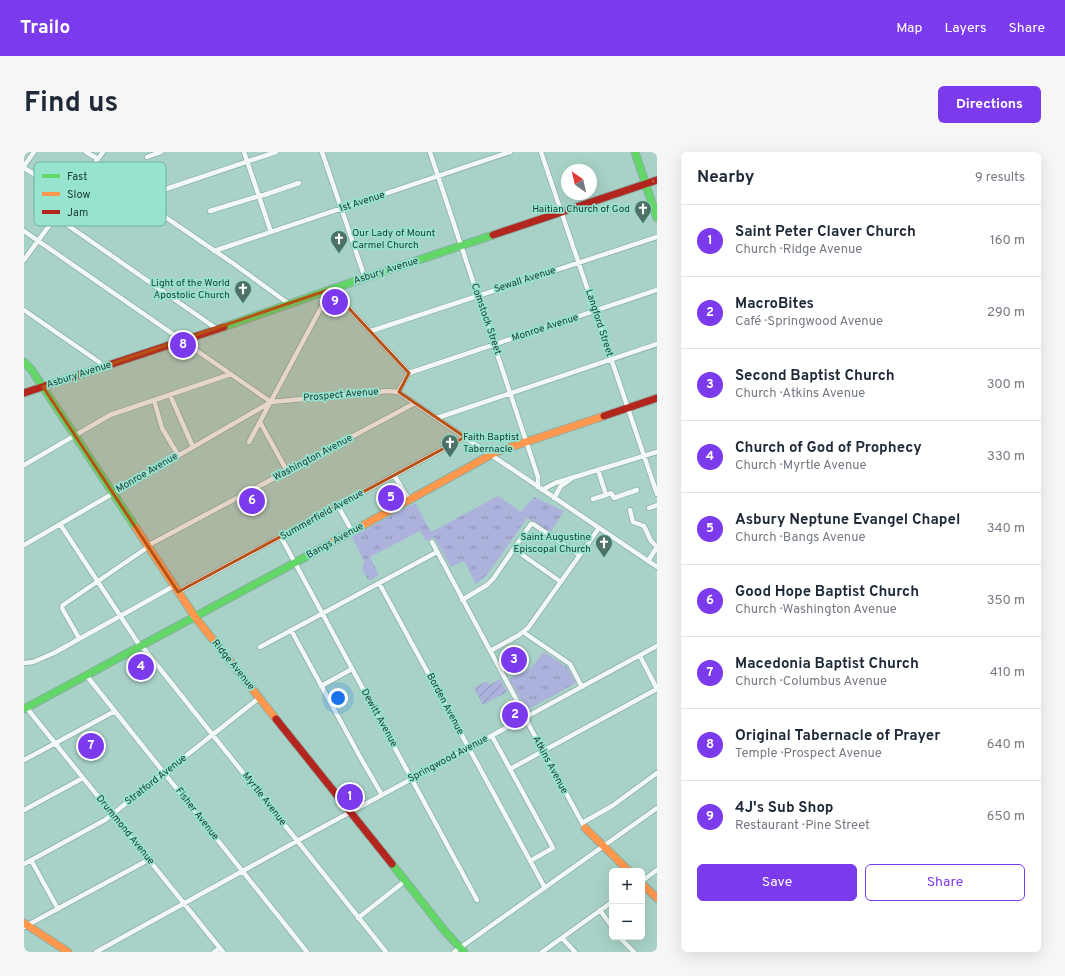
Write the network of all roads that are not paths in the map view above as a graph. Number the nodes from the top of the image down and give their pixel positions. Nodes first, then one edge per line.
1 (34, 152) edge
2 (86, 152) edge
3 (103, 152) edge
4 (161, 152) edge
5 (244, 152) edge
6 (276, 152) edge
7 (322, 152) edge
8 (430, 152) edge
9 (510, 152) edge
10 (541, 152) edge
11 (635, 152) edge
12 (147, 157) dead end
13 (98, 159) junction
14 (96, 162) edge
15 (248, 162) junction
16 (24, 167) edge
17 (34, 173) edge
18 (438, 176) junction
19 (657, 180) edge
20 (299, 183) dead end
21 (646, 184) junction
22 (166, 189) edge
23 (259, 196) junction
24 (341, 208) junction
25 (210, 211) dead end
26 (562, 212) junction
27 (166, 217) edge
28 (657, 218) edge
29 (49, 226) edge
30 (69, 226) edge
31 (24, 231) edge
32 (271, 232) junction
33 (657, 237) edge
34 (38, 241) junction
35 (462, 246) junction
36 (214, 251) junction
37 (24, 260) edge
38 (579, 262) junction
39 (365, 278) junction
40 (331, 289) junction
41 (657, 290) edge
42 (478, 296) junction
43 (289, 304) junction
44 (24, 310) edge
45 (595, 311) junction
46 (217, 329) junction
47 (371, 331) junction
48 (182, 340) junction
49 (657, 344) edge
50 (494, 345) junction
51 (612, 359) junction
52 (24, 362) edge
53 (103, 367) junction
54 (409, 372) junction
55 (231, 374) junction
56 (42, 387) junction
57 (398, 392) junction
58 (24, 393) edge
59 (511, 393) junction
60 (170, 395) junction
61 (657, 398) edge
62 (154, 400) junction
63 (271, 402) junction
64 (415, 403) junction
65 (628, 408) junction
66 (437, 418) junction
67 (260, 422) junction
68 (74, 436) junction
69 (465, 437) junction
70 (527, 441) junction
71 (249, 442) dead end
72 (192, 447) junction
73 (657, 452) edge
74 (178, 455) junction
75 (492, 455) junction
76 (644, 456) junction
77 (24, 465) edge
78 (598, 470) junction
79 (287, 471) junction
80 (394, 475) junction
81 (574, 477) junction
82 (540, 488) junction
83 (637, 490) dead end
84 (113, 494) junction
85 (657, 494) edge
86 (606, 495) junction
87 (554, 498) junction
88 (593, 499) dead end
89 (409, 500) junction
90 (657, 505) edge
91 (338, 506) junction
92 (649, 508) dead end
93 (630, 510) dead end
94 (60, 524) junction
95 (599, 528) junction
96 (352, 532) junction
97 (281, 537) junction
98 (432, 542) dead end
99 (24, 545) edge
100 (148, 547) junction
101 (514, 549) junction
102 (437, 552) junction
103 (579, 555) junction
104 (648, 562) junction
105 (295, 563) junction
106 (657, 567) edge
107 (97, 581) junction
108 (561, 582) junction
109 (379, 583) junction
110 (176, 589) junction
111 (462, 600) junction
112 (322, 613) junction
113 (120, 616) junction
114 (195, 617) junction
115 (291, 630) junction
116 (524, 632) junction
117 (79, 638) junction
118 (141, 646) junction
119 (657, 646) edge
120 (260, 647) dead end
121 (490, 651) junction
122 (640, 656) junction
123 (24, 663) edge
124 (352, 669) junction
125 (86, 675) junction
126 (321, 686) junction
127 (582, 687) junction
128 (657, 689) edge
129 (259, 698) junction
130 (25, 708) edge
131 (115, 711) junction
132 (525, 718) junction
133 (213, 735) junction
134 (492, 736) junction
135 (55, 744) junction
136 (469, 748) junction
137 (542, 751) junction
138 (24, 760) edge
139 (510, 769) junction
140 (165, 773) junction
141 (657, 773) edge
142 (83, 778) junction
143 (412, 779) junction
144 (382, 795) junction
145 (657, 808) edge
146 (24, 810) edge
147 (350, 812) junction
148 (112, 814) junction
149 (583, 826) junction
150 (297, 841) junction
151 (603, 846) junction
152 (31, 860) junction
153 (148, 860) junction
154 (530, 861) junction
155 (24, 864) edge
156 (626, 868) edge
157 (657, 870) edge
158 (243, 871) junction
159 (645, 880) edge
160 (405, 881) junction
161 (645, 885) edge
162 (545, 888) junction
163 (657, 898) edge
164 (477, 900) dead end
165 (184, 903) junction
166 (609, 904) edge
167 (58, 909) junction
168 (600, 910) junction
169 (358, 918) junction
170 (609, 923) edge
171 (25, 925) edge
172 (562, 938) junction
173 (622, 940) edge
174 (222, 950) edge
175 (459, 951) edge
176 (68, 952) edge
177 (96, 952) edge
178 (214, 952) edge
179 (307, 952) edge
180 (386, 952) edge
181 (542, 952) edge
182 (575, 952) edge
183 (634, 952) edge

1 - 16 street
2 - 13 street
3 - 13 street
4 - 12 street
5 - 15 street
6 - 15 street
7 - 24 street
8 - 18 street, Comstock Street
9 - 18 street, 1st Avenue
10 - 26 street, Langford Street
11 - 21 street
13 - 14 street
15 - 22 street
15 - 23 street
16 - 17 street
18 - 24 street, 1st Avenue
18 - 35 street, Comstock Street
19 - 21 street, Asbury Avenue
20 - 23 street
21 - 26 street, Asbury Avenue
21 - 28 street
23 - 25 street
23 - 32 street
24 - 32 street, 1st Avenue
24 - 39 street
26 - 35 street, Asbury Avenue
26 - 38 street, Langford Street
27 - 36 street
29 - 34 street
30 - 46 street
31 - 34 street
32 - 36 street, 1st Avenue
33 - 38 street, Sewall Avenue
34 - 37 street
34 - 48 street
35 - 39 street, Asbury Avenue
35 - 42 street, Comstock Street
36 - 43 street
38 - 42 street, Sewall Avenue
38 - 45 street, Langford Street
39 - 40 street, Asbury Avenue
40 - 43 street, Asbury Avenue
40 - 47 street
40 - 63 street
41 - 45 street, Monroe Avenue
42 - 47 street, Sewall Avenue
42 - 50 street, Comstock Street
43 - 46 street, Asbury Avenue
44 - 53 street
45 - 50 street, Monroe Avenue
45 - 51 street, Langford Street
46 - 48 street, Asbury Avenue
47 - 54 street
48 - 53 street, Asbury Avenue
48 - 55 street
49 - 51 street
50 - 54 street, Monroe Avenue
50 - 59 street, Comstock Street
51 - 59 street
51 - 65 street, Langford Street
52 - 56 street, Ridge Avenue
53 - 56 street, Asbury Avenue
54 - 57 street
55 - 60 street
55 - 63 street
56 - 58 street, Asbury Avenue
56 - 68 street, Ridge Avenue
57 - 63 street, Prospect Avenue
57 - 64 street
59 - 66 street
59 - 70 street, Comstock Street
60 - 62 street
60 - 72 street
61 - 65 street, Bangs Avenue
62 - 68 street
62 - 74 street
63 - 67 street
63 - 72 street, Monroe Avenue
64 - 66 street
64 - 79 street, Washington Avenue
65 - 70 street, Bangs Avenue
65 - 76 street, Langford Street
66 - 69 street
67 - 71 street
67 - 79 street
68 - 77 street
68 - 84 street, Ridge Avenue
69 - 75 street
69 - 80 street, Summerfield Avenue
70 - 75 street, Bangs Avenue
70 - 82 street, Comstock Street
72 - 74 street, Monroe Avenue
73 - 76 street
74 - 84 street, Monroe Avenue
75 - 82 street
75 - 89 street, Bangs Avenue
76 - 78 street
76 - 85 street, Langford Street
78 - 81 street
78 - 86 street
79 - 100 street, Washington Avenue
80 - 89 street
80 - 91 street, Summerfield Avenue
81 - 82 street
81 - 87 street
82 - 87 street
83 - 86 street
84 - 94 street, Monroe Avenue
84 - 100 street, Ridge Avenue
86 - 88 street
87 - 95 street
89 - 96 street, Bangs Avenue
90 - 92 street
91 - 96 street
91 - 97 street, Summerfield Avenue
93 - 104 street
94 - 99 street, Monroe Avenue
94 - 107 street, Myrtle Avenue
95 - 103 street
95 - 104 street
96 - 105 street, Bangs Avenue
97 - 105 street, Dewitt Avenue
97 - 110 street, Summerfield Avenue
98 - 102 street, Atkins Avenue
100 - 107 street, Washington Avenue
100 - 110 street, Ridge Avenue
101 - 103 street
101 - 108 street
101 - 111 street
102 - 109 street
102 - 111 street, Atkins Avenue
103 - 108 street
104 - 106 street
105 - 112 street, Dewitt Avenue
105 - 114 street, Bangs Avenue
107 - 113 street, Myrtle Avenue
107 - 117 street, Washington Avenue
108 - 116 street
109 - 112 street
109 - 136 street, Borden Avenue
110 - 113 street, Summerfield Avenue
110 - 114 street, Ridge Avenue
111 - 121 street, Atkins Avenue
112 - 115 street
112 - 124 street, Dewitt Avenue
113 - 117 street, Summerfield Avenue
113 - 118 street, Myrtle Avenue
114 - 118 street, Bangs Avenue
114 - 129 street, Ridge Avenue
115 - 120 street
115 - 126 street
116 - 121 street
116 - 127 street
117 - 123 street, Summerfield Avenue
118 - 125 street, Bangs Avenue
118 - 133 street, Myrtle Avenue
119 - 122 street, Springwood Avenue
121 - 132 street, Atkins Avenue
122 - 127 street, Springwood Avenue
122 - 128 street
124 - 126 street
124 - 143 street, Dewitt Avenue
125 - 130 street, Bangs Avenue
125 - 131 street, Fisher Avenue
126 - 144 street
127 - 132 street, Springwood Avenue
128 - 137 street
129 - 133 street, Stratford Avenue
129 - 147 street, Ridge Avenue
130 - 135 street, Drummond Avenue
131 - 135 street
131 - 140 street, Fisher Avenue
132 - 134 street, Springwood Avenue
132 - 137 street, Atkins Avenue
133 - 140 street, Stratford Avenue
133 - 150 street, Myrtle Avenue
134 - 136 street, Springwood Avenue
134 - 139 street
135 - 138 street
135 - 142 street, Drummond Avenue
136 - 143 street, Springwood Avenue
136 - 154 street, Borden Avenue
137 - 139 street
137 - 149 street, Atkins Avenue
139 - 154 street
140 - 148 street, Stratford Avenue
140 - 158 street, Fisher Avenue
141 - 149 street
142 - 146 street
142 - 148 street, Drummond Avenue
143 - 144 street, Springwood Avenue
143 - 164 street, Dewitt Avenue
144 - 147 street, Springwood Avenue
145 - 151 street
147 - 150 street, Springwood Avenue
147 - 160 street, Ridge Avenue
148 - 152 street, Stratford Avenue
148 - 153 street, Drummond Avenue
149 - 151 street, Atkins Avenue
150 - 158 street, Springwood Avenue
150 - 169 street, Myrtle Avenue
151 - 156 street, Atkins Avenue
151 - 162 street
152 - 155 street, Stratford Avenue
152 - 167 street
153 - 165 street, Drummond Avenue
153 - 167 street
154 - 162 street, Borden Avenue
157 - 159 street
158 - 165 street, Springwood Avenue
158 - 179 street, Fisher Avenue
160 - 169 street
160 - 175 street, Ridge Avenue
161 - 163 street
162 - 175 street
165 - 174 street, Drummond Avenue
165 - 177 street, Springwood Avenue
166 - 168 street
167 - 171 street
168 - 170 street
168 - 172 street
169 - 180 street, Myrtle Avenue
171 - 176 street
172 - 181 street
172 - 182 street
173 - 183 street
174 - 178 street

